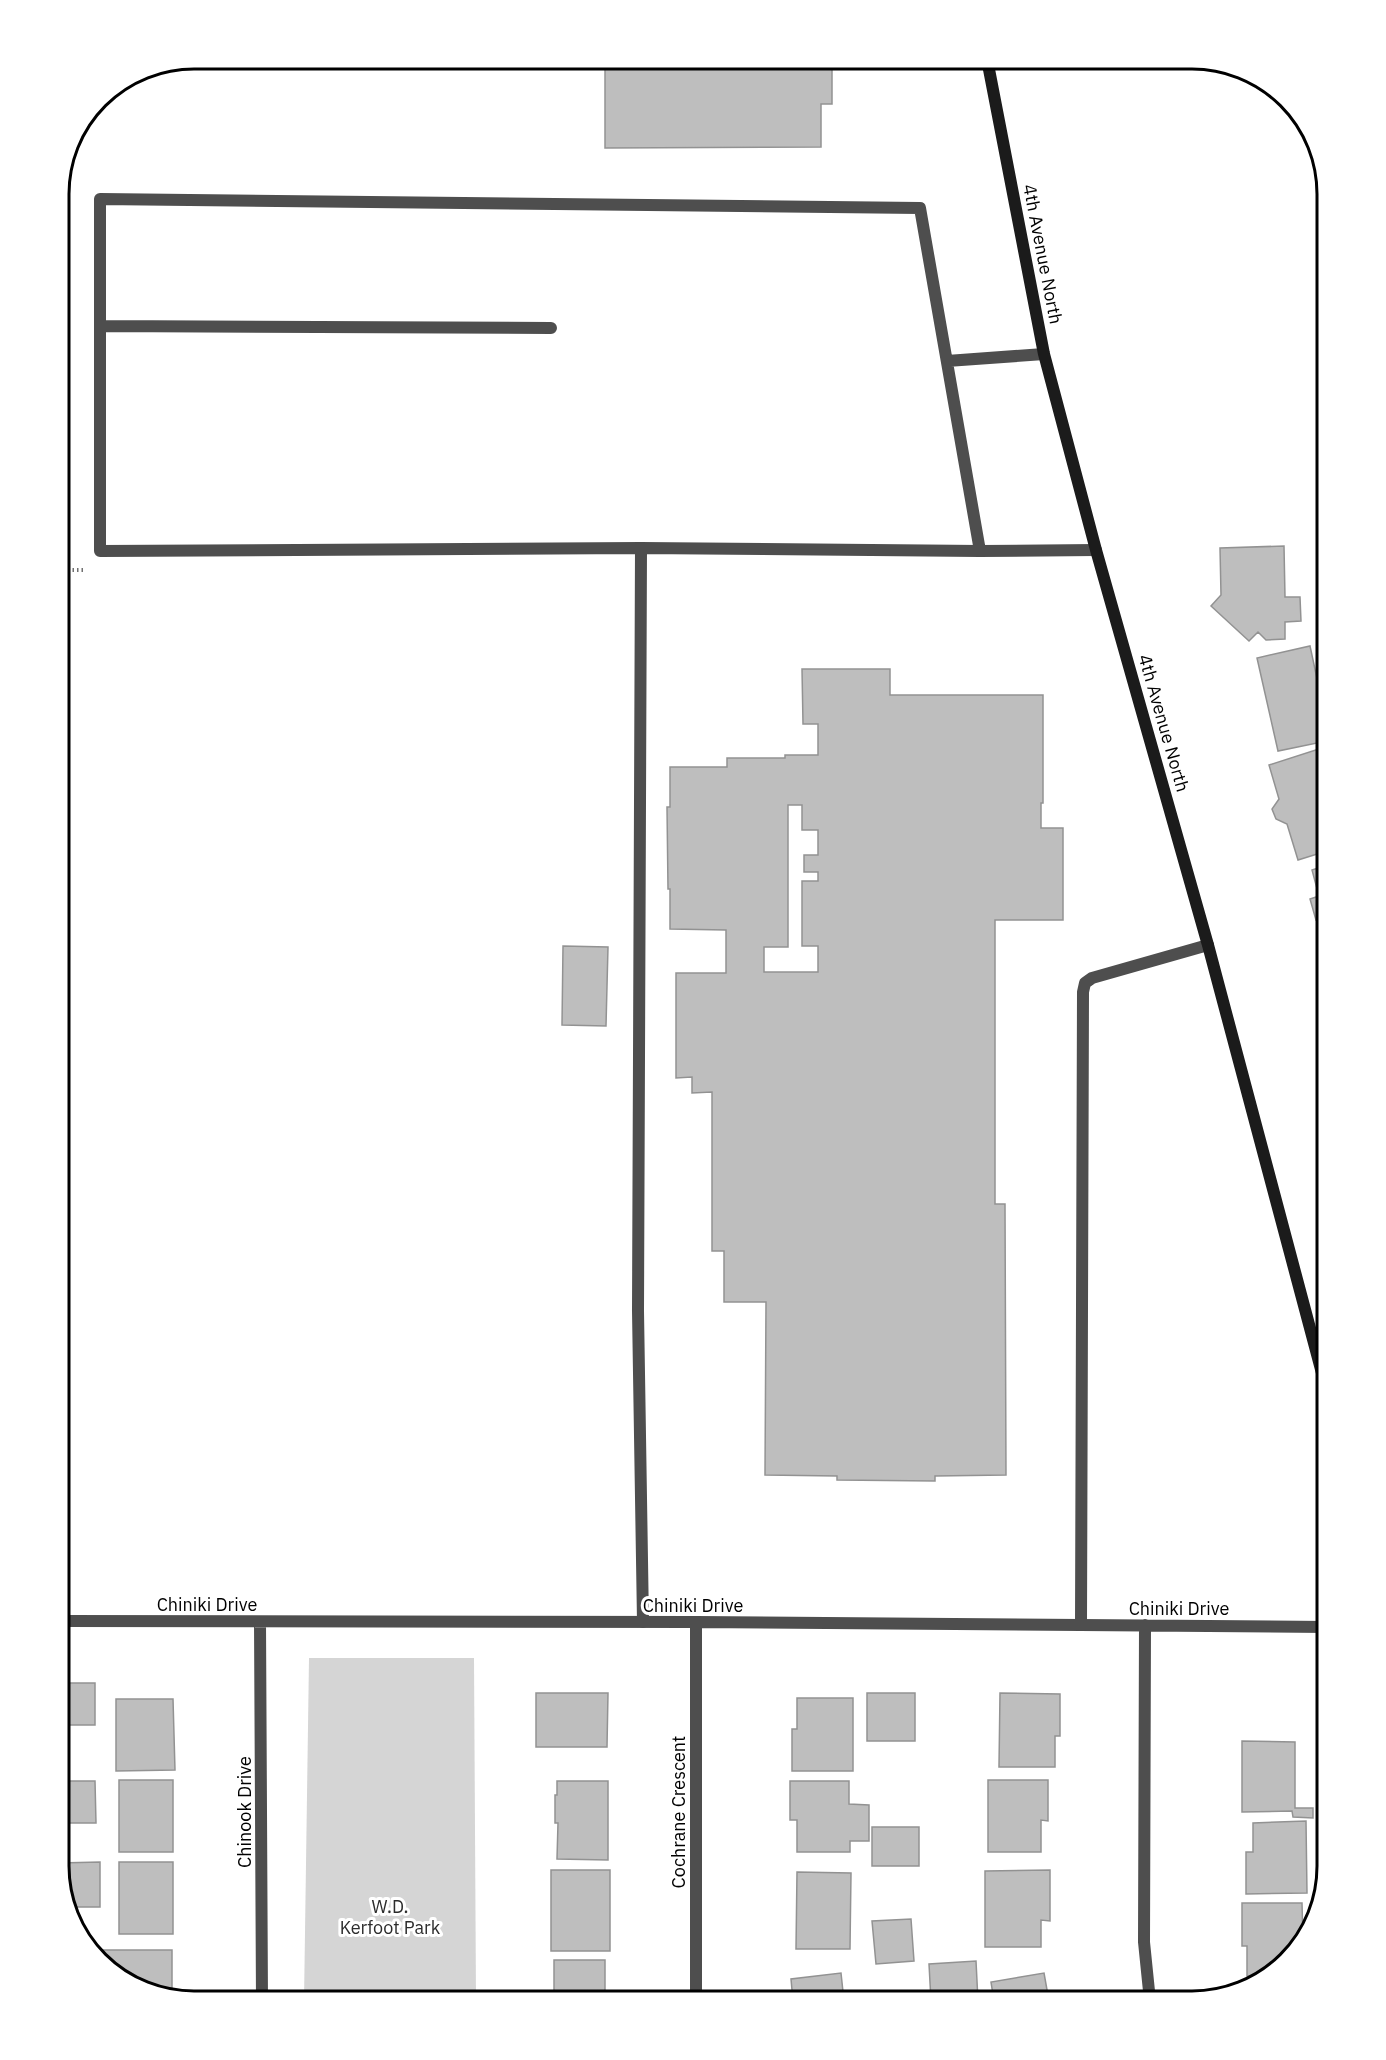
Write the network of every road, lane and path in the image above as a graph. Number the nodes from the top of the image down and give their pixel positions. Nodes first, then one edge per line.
1 (989, 69) edge
2 (100, 326) junction
3 (551, 328) dead end
4 (1044, 354) junction
5 (947, 361) junction
6 (641, 548) junction
7 (980, 550) junction
8 (1096, 550) junction
9 (1208, 945) junction
10 (1317, 1351) edge
11 (69, 1621) edge
12 (261, 1622) junction
13 (643, 1622) junction
14 (696, 1622) junction
15 (1081, 1624) junction
16 (1144, 1625) junction
17 (1317, 1627) edge
18 (262, 1991) edge
19 (696, 1991) edge
20 (1149, 1991) edge

1 - 4 street, 4th Avenue North
2 - 3 street
2 - 5 street
2 - 6 street
4 - 5 street
4 - 8 street, 4th Avenue North
5 - 7 street
6 - 7 street
6 - 13 street
7 - 8 street
8 - 9 street, 4th Avenue North
9 - 10 street, 4th Avenue North
9 - 15 street
11 - 12 street, Chiniki Drive
12 - 13 street, Chiniki Drive
12 - 18 street, Chinook Drive
13 - 14 street, Chiniki Drive
14 - 15 street, Chiniki Drive
14 - 19 street, Cochrane Crescent
15 - 16 street, Chiniki Drive
16 - 17 street, Chiniki Drive
16 - 20 street

